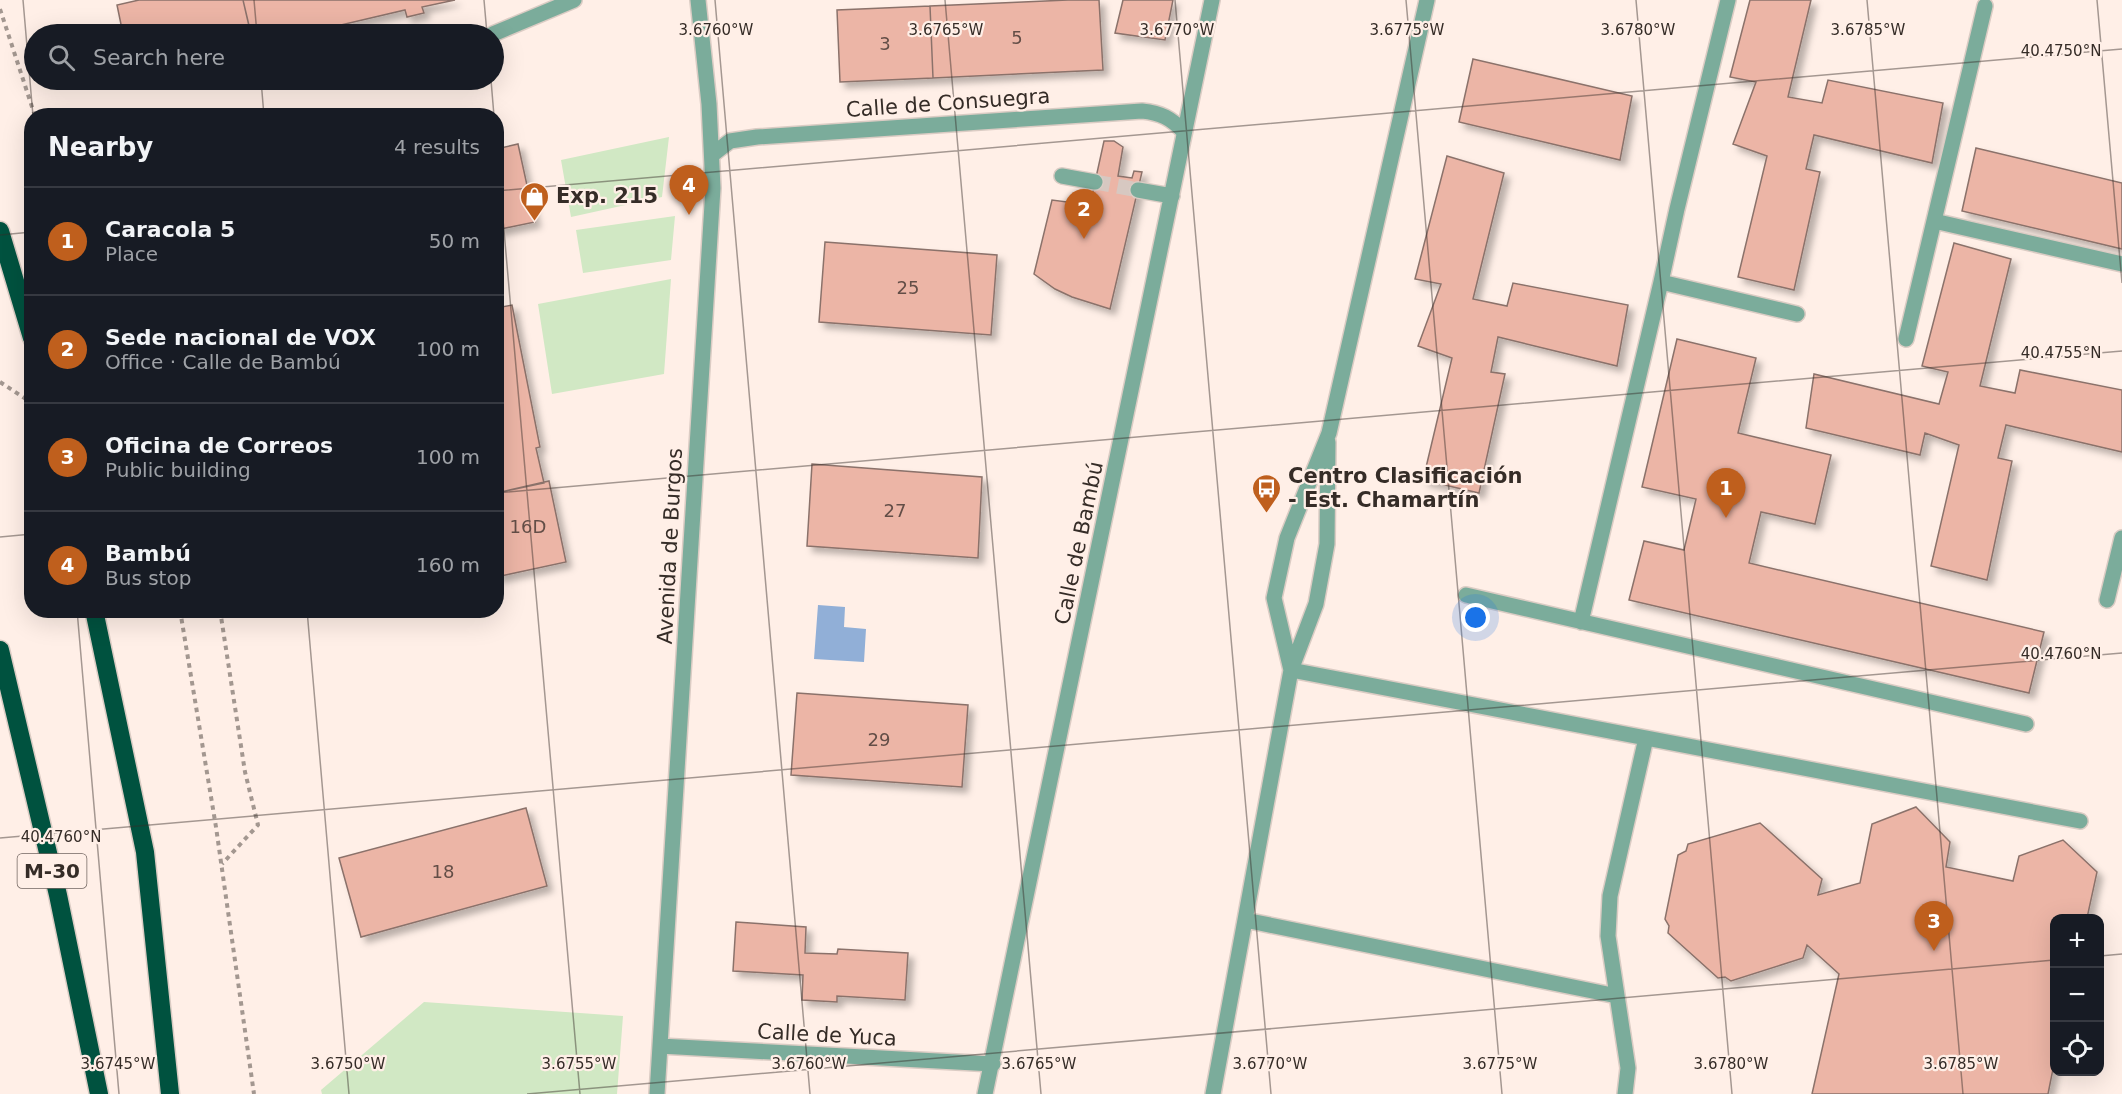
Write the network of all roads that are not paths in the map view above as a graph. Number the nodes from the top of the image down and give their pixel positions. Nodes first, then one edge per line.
1 (574, 0) edge
2 (698, 0) edge
3 (1212, 0) edge
4 (1427, 0) edge
5 (1728, 0) edge
6 (1985, 6) dead end
7 (504, 29) edge
8 (1184, 132) junction
9 (712, 155) junction
10 (1062, 176) dead end
11 (1095, 182) tunnel mouth
12 (1138, 190) tunnel mouth
13 (1172, 196) junction
14 (1935, 221) junction
15 (0, 231) edge
16 (2122, 264) edge
17 (1662, 282) junction
18 (24, 311) edge
19 (1797, 314) dead end
20 (1906, 339) dead end
21 (1329, 433) junction
22 (2122, 538) edge
23 (1466, 595) dead end
24 (2107, 600) dead end
25 (96, 618) edge
26 (1581, 622) junction
27 (0, 650) edge
28 (1291, 670) junction
29 (2026, 724) dead end
30 (1646, 738) junction
31 (2080, 821) dead end
32 (1245, 920) junction
33 (1617, 996) junction
34 (660, 1046) junction
35 (993, 1064) junction
36 (99, 1094) edge
37 (170, 1094) edge
38 (657, 1094) edge
39 (985, 1094) edge
40 (1213, 1094) edge
41 (1625, 1094) edge

1 - 7 street
2 - 9 street, Avenida de Burgos
3 - 8 street, Calle de Bambú
4 - 21 street
5 - 17 street
6 - 14 street
8 - 9 street, Calle de Consuegra
8 - 13 street, Calle de Bambú
9 - 34 street, Avenida de Burgos
10 - 11 street
12 - 13 street
13 - 35 street, Calle de Bambú
14 - 16 street
14 - 20 street
15 - 18 highway
17 - 19 street
17 - 26 street
21 - 28 street
21 - 28 street
22 - 24 street
23 - 26 street
25 - 37 highway
26 - 29 street
27 - 36 highway, M-30
28 - 30 street
28 - 32 street
30 - 31 street
30 - 33 street
32 - 33 street
32 - 40 street
33 - 41 street
34 - 35 street, Calle de Yuca
34 - 38 street, Avenida de Burgos
35 - 39 street, Calle de Bambú

